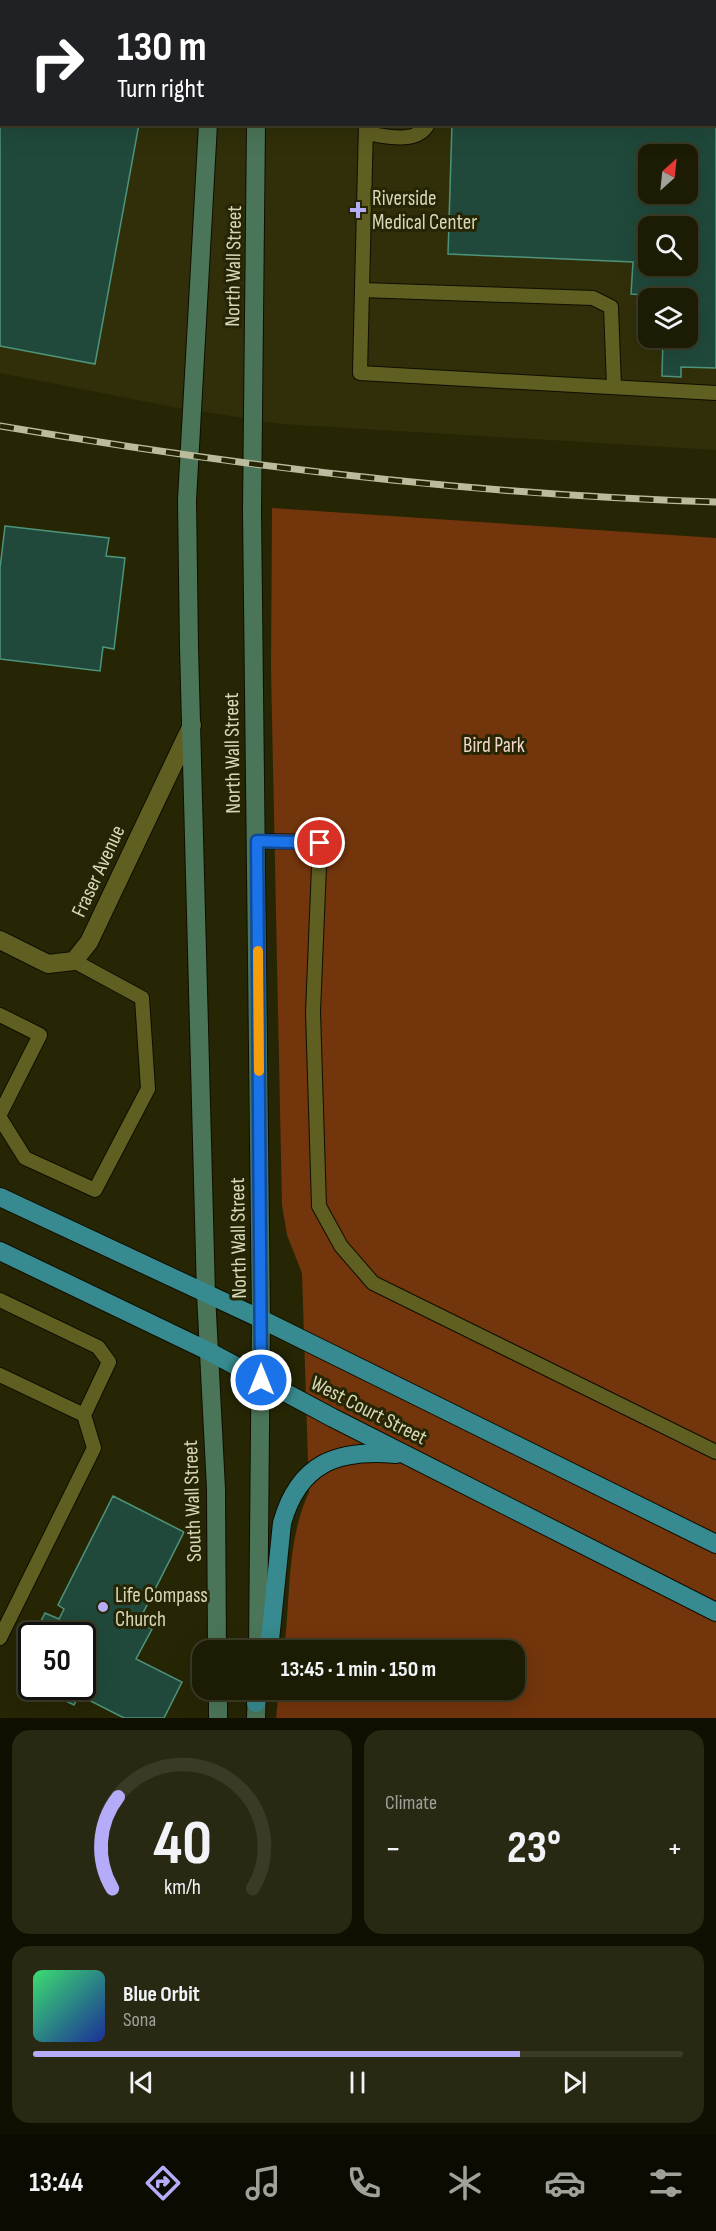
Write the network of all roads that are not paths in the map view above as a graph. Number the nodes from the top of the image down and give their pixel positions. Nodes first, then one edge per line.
1 (208, 126) edge
2 (256, 126) edge
3 (427, 126) edge
4 (366, 129) edge
5 (362, 290) junction
6 (614, 387) junction
7 (716, 393) edge
8 (192, 726) junction
9 (257, 841) junction
10 (0, 940) edge
11 (74, 961) junction
12 (0, 1015) edge
13 (0, 1116) edge
14 (0, 1197) edge
15 (0, 1251) edge
16 (206, 1294) junction
17 (0, 1300) edge
18 (261, 1319) junction
19 (208, 1351) junction
20 (0, 1376) edge
21 (261, 1380) junction
22 (84, 1415) junction
23 (716, 1452) edge
24 (406, 1455) junction
25 (716, 1544) edge
26 (716, 1612) edge
27 (0, 1638) edge
28 (217, 1640) edge
29 (258, 1640) edge
30 (270, 1640) edge
31 (218, 1700) edge
32 (218, 1718) edge

1 - 8 main road, North Wall Street
2 - 9 main road, North Wall Street
3 - 4 lane
4 - 5 lane
5 - 6 lane
5 - 6 lane
6 - 7 lane
8 - 11 street, Fraser Avenue
8 - 16 main road, North Wall Street
9 - 18 main road, North Wall Street
9 - 23 lane
10 - 11 street
11 - 13 lane
12 - 13 lane
14 - 16 main road, West Court Street
15 - 19 main road, West Court Street
16 - 18 main road, West Court Street
16 - 19 main road, North Wall Street
17 - 22 lane
18 - 21 main road, North Wall Street
18 - 25 main road, West Court Street
19 - 21 main road, West Court Street
19 - 28 main road, South Wall Street
20 - 22 lane
21 - 24 main road, West Court Street
21 - 29 main road
22 - 27 lane
24 - 26 main road, West Court Street
24 - 30 main road
31 - 32 main road

